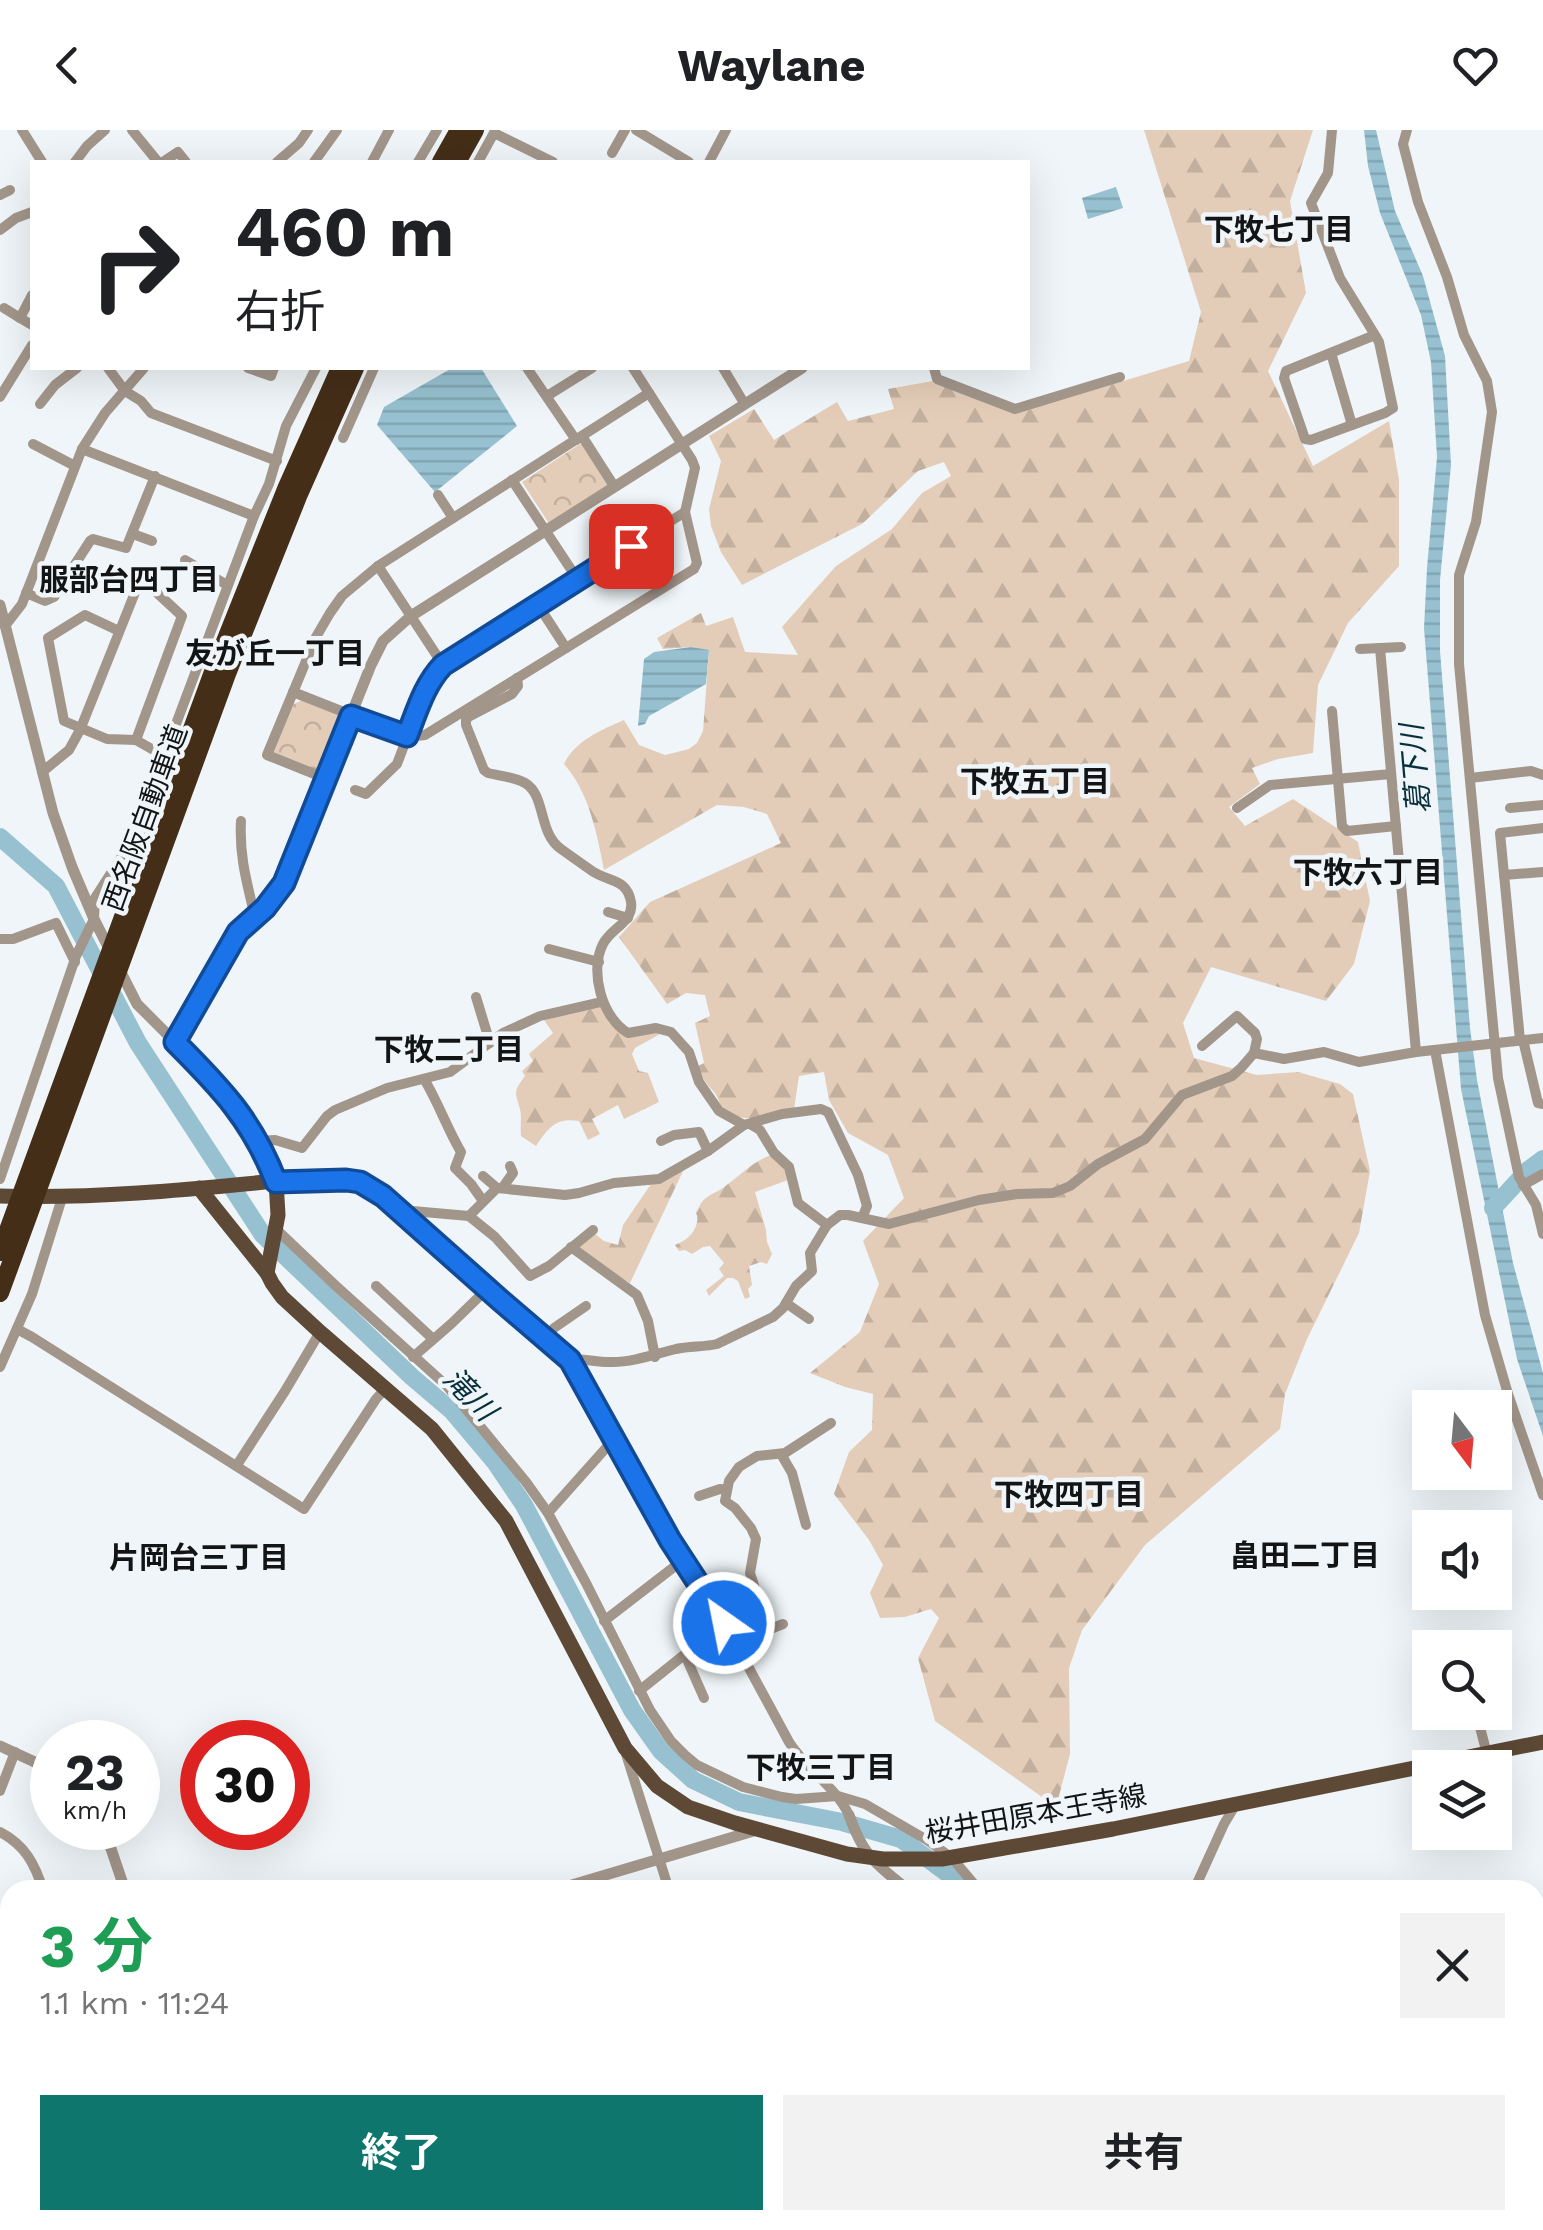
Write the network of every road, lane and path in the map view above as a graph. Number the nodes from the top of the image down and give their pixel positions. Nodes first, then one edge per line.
1 (22, 130) edge
2 (105, 130) edge
3 (132, 130) edge
4 (308, 130) edge
5 (337, 130) edge
6 (389, 130) edge
7 (437, 130) edge
8 (459, 130) edge
9 (625, 130) edge
10 (636, 130) edge
11 (726, 130) edge
12 (1332, 130) edge
13 (1406, 130) edge
14 (488, 131) edge
15 (612, 153) dead end
16 (668, 157) edge
17 (41, 160) edge
18 (76, 160) edge
19 (158, 160) edge
20 (164, 160) edge
21 (184, 160) edge
22 (279, 160) edge
23 (315, 160) edge
24 (373, 160) edge
25 (419, 160) edge
26 (442, 160) edge
27 (459, 160) edge
28 (479, 160) edge
29 (549, 160) edge
30 (710, 160) edge
31 (30, 213) edge
32 (0, 230) edge
33 (30, 298) edge
34 (4, 308) dead end
35 (20, 318) junction
36 (30, 323) edge
37 (1374, 336) junction
38 (30, 348) edge
39 (1332, 353) junction
40 (74, 370) edge
41 (109, 370) edge
42 (142, 370) edge
43 (315, 370) edge
44 (339, 370) edge
45 (353, 370) edge
46 (373, 370) edge
47 (528, 370) edge
48 (589, 370) edge
49 (634, 370) edge
50 (728, 370) edge
51 (799, 370) edge
52 (935, 370) edge
53 (1120, 376) dead end
54 (125, 391) junction
55 (649, 393) junction
56 (546, 396) junction
57 (0, 397) edge
58 (744, 403) junction
59 (40, 404) dead end
60 (1352, 425) junction
61 (344, 438) dead end
62 (579, 438) junction
63 (681, 443) junction
64 (33, 444) dead end
65 (82, 449) junction
66 (277, 461) junction
67 (75, 466) junction
68 (155, 476) junction
69 (512, 480) junction
70 (614, 486) junction
71 (438, 495) dead end
72 (685, 512) junction
73 (254, 516) junction
74 (452, 518) junction
75 (545, 530) junction
76 (133, 534) junction
77 (152, 541) dead end
78 (185, 560) dead end
79 (378, 566) junction
80 (578, 580) junction
81 (228, 586) junction
82 (26, 594) junction
83 (0, 605) edge
84 (538, 605) junction
85 (411, 616) junction
86 (5, 626) junction
87 (119, 631) junction
88 (1402, 646) dead end
89 (566, 648) junction
90 (1380, 648) junction
91 (1360, 649) dead end
92 (443, 665) junction
93 (517, 678) junction
94 (293, 692) junction
95 (1332, 711) dead end
96 (351, 716) junction
97 (80, 730) junction
98 (407, 736) junction
99 (136, 740) junction
100 (164, 756) junction
101 (42, 772) junction
102 (1391, 774) junction
103 (1543, 776) edge
104 (1470, 778) junction
105 (327, 779) junction
106 (1338, 779) junction
107 (356, 790) dead end
108 (1543, 805) edge
109 (1237, 808) dead end
110 (1510, 808) dead end
111 (242, 820) dead end
112 (1396, 826) junction
113 (1543, 828) edge
114 (1543, 874) edge
115 (1504, 875) junction
116 (608, 912) dead end
117 (255, 917) junction
118 (628, 918) junction
119 (94, 919) junction
120 (0, 939) edge
121 (119, 947) junction
122 (549, 949) dead end
123 (76, 960) junction
124 (599, 962) junction
125 (476, 997) dead end
126 (601, 1002) junction
127 (1543, 1038) edge
128 (1521, 1040) junction
129 (175, 1042) junction
130 (490, 1043) junction
131 (1495, 1043) junction
132 (1202, 1046) dead end
133 (1435, 1050) junction
134 (1416, 1052) junction
135 (1254, 1053) junction
136 (424, 1079) junction
137 (1543, 1104) edge
138 (746, 1124) junction
139 (258, 1141) junction
140 (661, 1142) dead end
141 (708, 1151) junction
142 (510, 1166) dead end
143 (1543, 1174) edge
144 (483, 1176) dead end
145 (0, 1180) edge
146 (276, 1182) junction
147 (1524, 1185) junction
148 (31, 1187) junction
149 (207, 1188) junction
150 (500, 1188) junction
151 (0, 1196) edge
152 (62, 1198) junction
153 (483, 1201) junction
154 (24, 1207) junction
155 (400, 1210) junction
156 (469, 1216) junction
157 (862, 1218) junction
158 (828, 1225) junction
159 (276, 1230) junction
160 (593, 1230) dead end
161 (1543, 1234) edge
162 (571, 1247) junction
163 (0, 1252) edge
164 (267, 1267) junction
165 (376, 1286) dead end
166 (487, 1289) junction
167 (0, 1293) edge
168 (786, 1303) junction
169 (586, 1306) dead end
170 (809, 1319) dead end
171 (17, 1330) junction
172 (320, 1332) junction
173 (546, 1338) junction
174 (434, 1339) junction
175 (655, 1356) junction
176 (413, 1357) junction
177 (570, 1360) junction
178 (0, 1366) edge
179 (386, 1388) junction
180 (831, 1423) dead end
181 (614, 1439) junction
182 (781, 1454) junction
183 (237, 1465) junction
184 (727, 1490) junction
185 (1543, 1495) edge
186 (699, 1496) dead end
187 (548, 1513) junction
188 (806, 1525) dead end
189 (683, 1560) junction
190 (604, 1621) junction
191 (783, 1624) dead end
192 (730, 1633) junction
193 (685, 1655) junction
194 (640, 1691) junction
195 (704, 1698) dead end
196 (1543, 1742) edge
197 (0, 1746) edge
198 (624, 1748) junction
199 (1506, 1750) edge
200 (15, 1752) junction
201 (30, 1759) edge
202 (1412, 1769) edge
203 (0, 1791) edge
204 (838, 1796) junction
205 (1237, 1803) junction
206 (849, 1814) joint
207 (757, 1830) junction
208 (0, 1832) edge
209 (111, 1850) edge
210 (865, 1852) junction
211 (660, 1859) junction
212 (947, 1859) junction
213 (40, 1880) edge
214 (122, 1880) edge
215 (608, 1880) edge
216 (666, 1880) edge
217 (897, 1880) edge
218 (969, 1880) edge
219 (1199, 1880) edge

1 - 17 street
2 - 18 street
3 - 19 street
4 - 22 street
5 - 23 street
6 - 24 street
7 - 25 street
8 - 26 highway
9 - 15 street
10 - 16 street
11 - 30 street
12 - 37 street
13 - 104 street
14 - 27 highway
14 - 28 street
14 - 29 street
20 - 21 street
31 - 32 street
33 - 35 street
34 - 35 street
35 - 36 street
37 - 39 street
37 - 60 street
38 - 57 street
39 - 60 street
39 - 60 street
40 - 59 street
41 - 54 street
42 - 54 street
43 - 66 street
44 - 121 highway, 西名阪自動車道
45 - 121 highway, 西名阪自動車道
46 - 61 street
47 - 56 street
48 - 56 street
49 - 55 street
50 - 58 street
51 - 58 street
52 - 53 street
54 - 65 street
54 - 66 street
55 - 62 street
55 - 63 street
56 - 62 street
58 - 63 street
62 - 69 street
62 - 70 street
63 - 70 street
63 - 72 street
64 - 67 street
65 - 67 street
65 - 68 street
66 - 73 street
67 - 82 street
68 - 73 street
68 - 76 street
69 - 74 street
69 - 75 street
70 - 75 street
71 - 74 street
72 - 80 street
72 - 89 street
73 - 81 street
74 - 79 street
75 - 80 street
75 - 85 street
76 - 77 street
76 - 82 street
78 - 81 street
79 - 85 street
79 - 94 street
80 - 84 street
81 - 100 street
82 - 86 street
83 - 86 street
84 - 89 street
84 - 92 street
85 - 92 street
85 - 96 street
86 - 101 street
87 - 97 street
87 - 97 street
87 - 99 street
88 - 90 street
89 - 93 street
90 - 91 street
90 - 102 street
92 - 98 street
93 - 98 street
93 - 118 street
94 - 96 street
94 - 105 street
95 - 106 street
96 - 98 street
96 - 105 street
97 - 99 street
97 - 101 street
98 - 107 street
99 - 100 street
100 - 119 street
101 - 119 street
102 - 106 street
102 - 112 street
103 - 104 street
104 - 131 street
105 - 117 street
106 - 109 street
106 - 112 street
108 - 110 street
111 - 117 street
112 - 134 street
113 - 115 street
114 - 115 street
115 - 128 street
116 - 118 street
117 - 129 street
118 - 124 street
119 - 123 street
119 - 129 street
120 - 123 street
121 - 148 highway, 西名阪自動車道
121 - 148 highway, 西名阪自動車道
122 - 124 street
123 - 145 street
124 - 126 street
125 - 130 street
126 - 130 street
126 - 138 street
127 - 128 street
128 - 131 street
128 - 137 street
129 - 139 street
130 - 136 street
131 - 133 street
131 - 147 street
132 - 135 street
133 - 134 street
133 - 185 street
134 - 135 street
135 - 157 street
136 - 139 street
136 - 153 street
138 - 141 street
138 - 157 street
138 - 158 street
139 - 146 street
140 - 141 street
141 - 150 street
142 - 150 street
143 - 147 street
144 - 150 street
146 - 149 main road
146 - 155 street
146 - 159 main road
147 - 161 street
148 - 154 highway, 西名阪自動車道
149 - 152 main road
149 - 164 main road, 桜井田原本王寺線
150 - 153 street
151 - 152 main road
152 - 171 street
153 - 156 street
154 - 163 highway, 西名阪自動車道
154 - 167 highway, 西名阪自動車道
155 - 156 street
155 - 166 street
156 - 162 street
157 - 158 street
158 - 168 street
159 - 164 main road
159 - 176 street
160 - 162 street
162 - 175 street
164 - 172 main road, 桜井田原本王寺線
165 - 174 street
166 - 173 street
166 - 174 street
168 - 170 street
168 - 175 street
169 - 173 street
171 - 178 street
171 - 183 street
172 - 179 main road, 桜井田原本王寺線
172 - 183 street
173 - 177 street
174 - 176 street
175 - 177 street
176 - 187 street
177 - 181 street
179 - 183 street
179 - 198 main road, 桜井田原本王寺線
180 - 182 street
181 - 187 street
181 - 189 street
182 - 184 street
182 - 188 street
184 - 186 street
184 - 192 street
187 - 190 street
189 - 190 street
189 - 192 street
190 - 194 street
191 - 192 street
192 - 193 street
192 - 204 street
193 - 194 street
193 - 195 street
194 - 204 street
196 - 199 main road, 桜井田原本王寺線
197 - 200 street
198 - 207 main road, 桜井田原本王寺線
198 - 211 street
200 - 201 street
200 - 203 street
202 - 205 main road, 桜井田原本王寺線
204 - 206 street
204 - 212 street
205 - 212 main road, 桜井田原本王寺線
205 - 219 street
206 - 210 street
207 - 210 main road, 桜井田原本王寺線
207 - 211 street
208 - 213 street
209 - 214 street
210 - 212 main road, 桜井田原本王寺線
210 - 217 street
211 - 215 street
211 - 216 street
212 - 218 street

